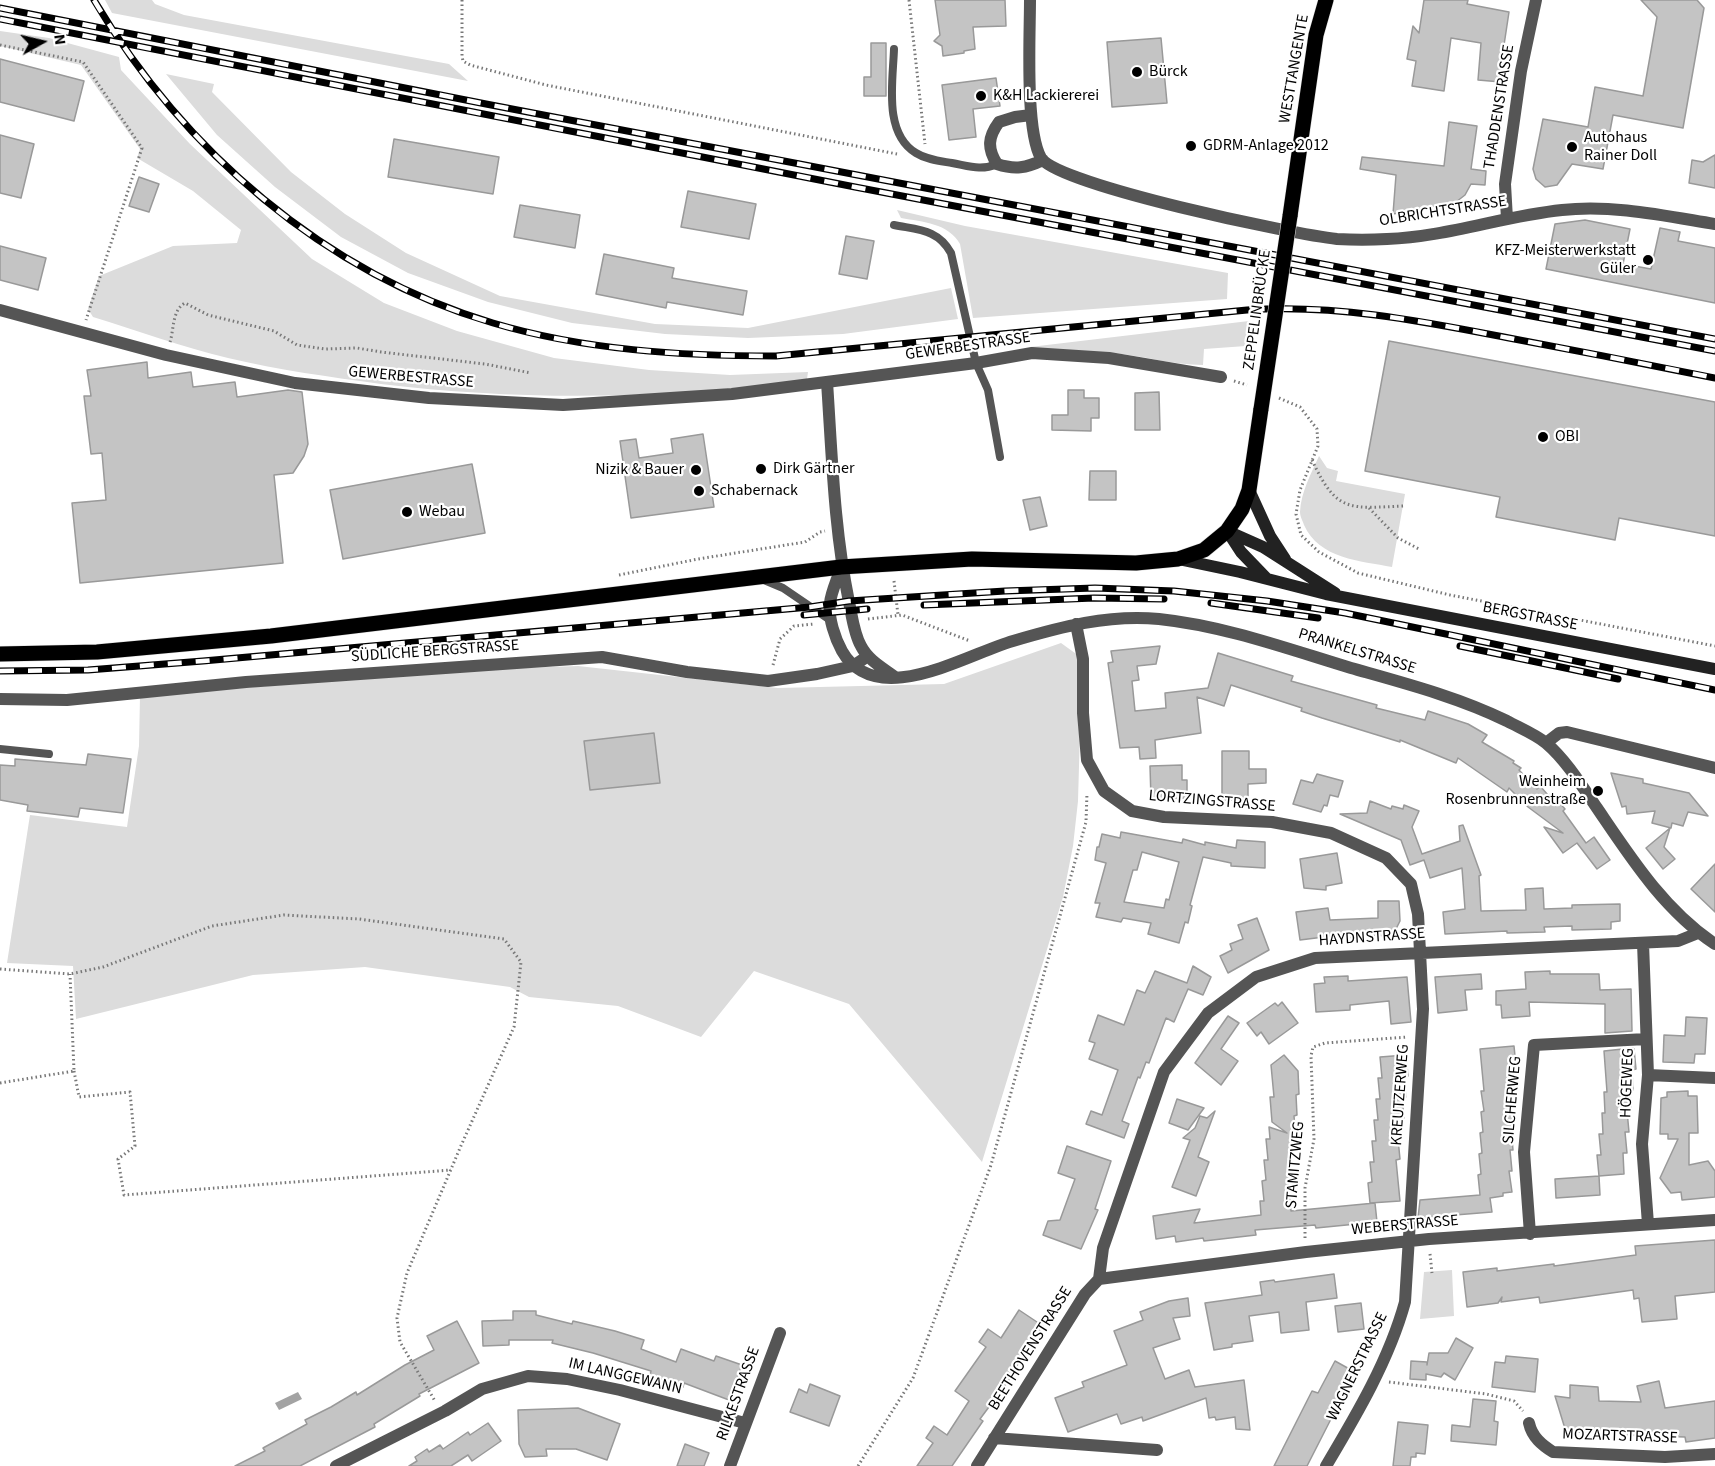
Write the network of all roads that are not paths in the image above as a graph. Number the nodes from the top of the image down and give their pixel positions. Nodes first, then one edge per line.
1 (1029, 0) edge
2 (1326, 0) edge
3 (1536, 0) edge
4 (894, 49) dead end
5 (1031, 115) junction
6 (1042, 160) junction
7 (997, 164) junction
8 (1290, 216) joint
9 (1507, 219) junction
10 (1715, 224) edge
11 (894, 225) dead end
12 (0, 310) edge
13 (976, 363) junction
14 (1221, 377) dead end
15 (827, 382) junction
16 (1000, 457) dead end
17 (1249, 490) junction
18 (1227, 531) junction
19 (1178, 559) junction
20 (1287, 562) junction
21 (842, 567) junction
22 (757, 577) junction
23 (1269, 580) junction
24 (1340, 596) junction
25 (832, 622) junction
26 (1076, 624) junction
27 (0, 654) edge
28 (868, 656) junction
29 (853, 666) junction
30 (1715, 669) edge
31 (895, 677) junction
32 (0, 699) edge
33 (1546, 743) junction
34 (0, 749) edge
35 (49, 754) dead end
36 (1715, 768) edge
37 (1698, 933) junction
38 (1643, 942) junction
39 (1715, 944) edge
40 (1420, 952) junction
41 (1646, 1039) junction
42 (1648, 1075) junction
43 (1715, 1078) edge
44 (1715, 1220) edge
45 (1648, 1224) junction
46 (1530, 1234) junction
47 (1408, 1241) junction
48 (1099, 1279) junction
49 (780, 1333) dead end
50 (745, 1423) junction
51 (1529, 1423) road end
52 (994, 1438) junction
53 (1157, 1450) dead end
54 (1715, 1454) edge
55 (336, 1466) edge
56 (730, 1466) edge
57 (977, 1466) edge
58 (1326, 1466) edge

1 - 5 street
2 - 8 main road, WESTTANGENTE
3 - 9 street, THADDENSTRASSE
4 - 7 lane
5 - 6 street
5 - 7 street
6 - 7 street
6 - 9 street, OLBRICHTSTRASSE
8 - 17 main road, ZEPPELINBRÜCKE, bridge
9 - 10 street, OLBRICHTSTRASSE
11 - 13 lane
12 - 15 street, GEWERBESTRASSE
13 - 14 street, GEWERBESTRASSE
13 - 15 street, GEWERBESTRASSE
13 - 16 lane
15 - 21 street
17 - 18 main road
17 - 20 main road
18 - 19 main road
18 - 20 main road, BERGSTRASSE
18 - 23 main road
19 - 21 main road
19 - 23 main road, BERGSTRASSE
20 - 24 main road, BERGSTRASSE
21 - 22 main road
21 - 25 street
21 - 28 street
22 - 25 lane
22 - 27 main road
23 - 24 main road, BERGSTRASSE
24 - 30 main road, BERGSTRASSE
25 - 29 street
26 - 31 street, PRANKELSTRASSE
26 - 33 street, PRANKELSTRASSE
26 - 40 street, LORTZINGSTRASSE
28 - 29 street, SÜDLICHE BERGSTRASSE
28 - 31 street
29 - 31 street, PRANKELSTRASSE
29 - 32 street, SÜDLICHE BERGSTRASSE
33 - 36 street
33 - 37 street, PRANKELSTRASSE
34 - 35 lane
37 - 38 street, HAYDNSTRASSE
37 - 39 street, PRANKELSTRASSE
38 - 40 street, HAYDNSTRASSE
38 - 41 street, HÖGEWEG
40 - 47 street, KREUTZERWEG
40 - 48 street, HAYDNSTRASSE
41 - 42 street, HÖGEWEG
41 - 46 street, SILCHERWEG
42 - 43 street
42 - 45 street, HÖGEWEG
44 - 45 street, WEBERSTRASSE
45 - 46 street, WEBERSTRASSE
46 - 47 street, WEBERSTRASSE
47 - 48 street, WEBERSTRASSE
47 - 58 street, WAGNERSTRASSE
48 - 52 street, BEETHOVENSTRASSE
49 - 50 street, RILKESTRASSE
50 - 55 street, IM LANGGEWANN
50 - 56 street, RILKESTRASSE
51 - 54 street, MOZARTSTRASSE
52 - 53 street, BEETHOVENSTRASSE
52 - 57 street, BEETHOVENSTRASSE

